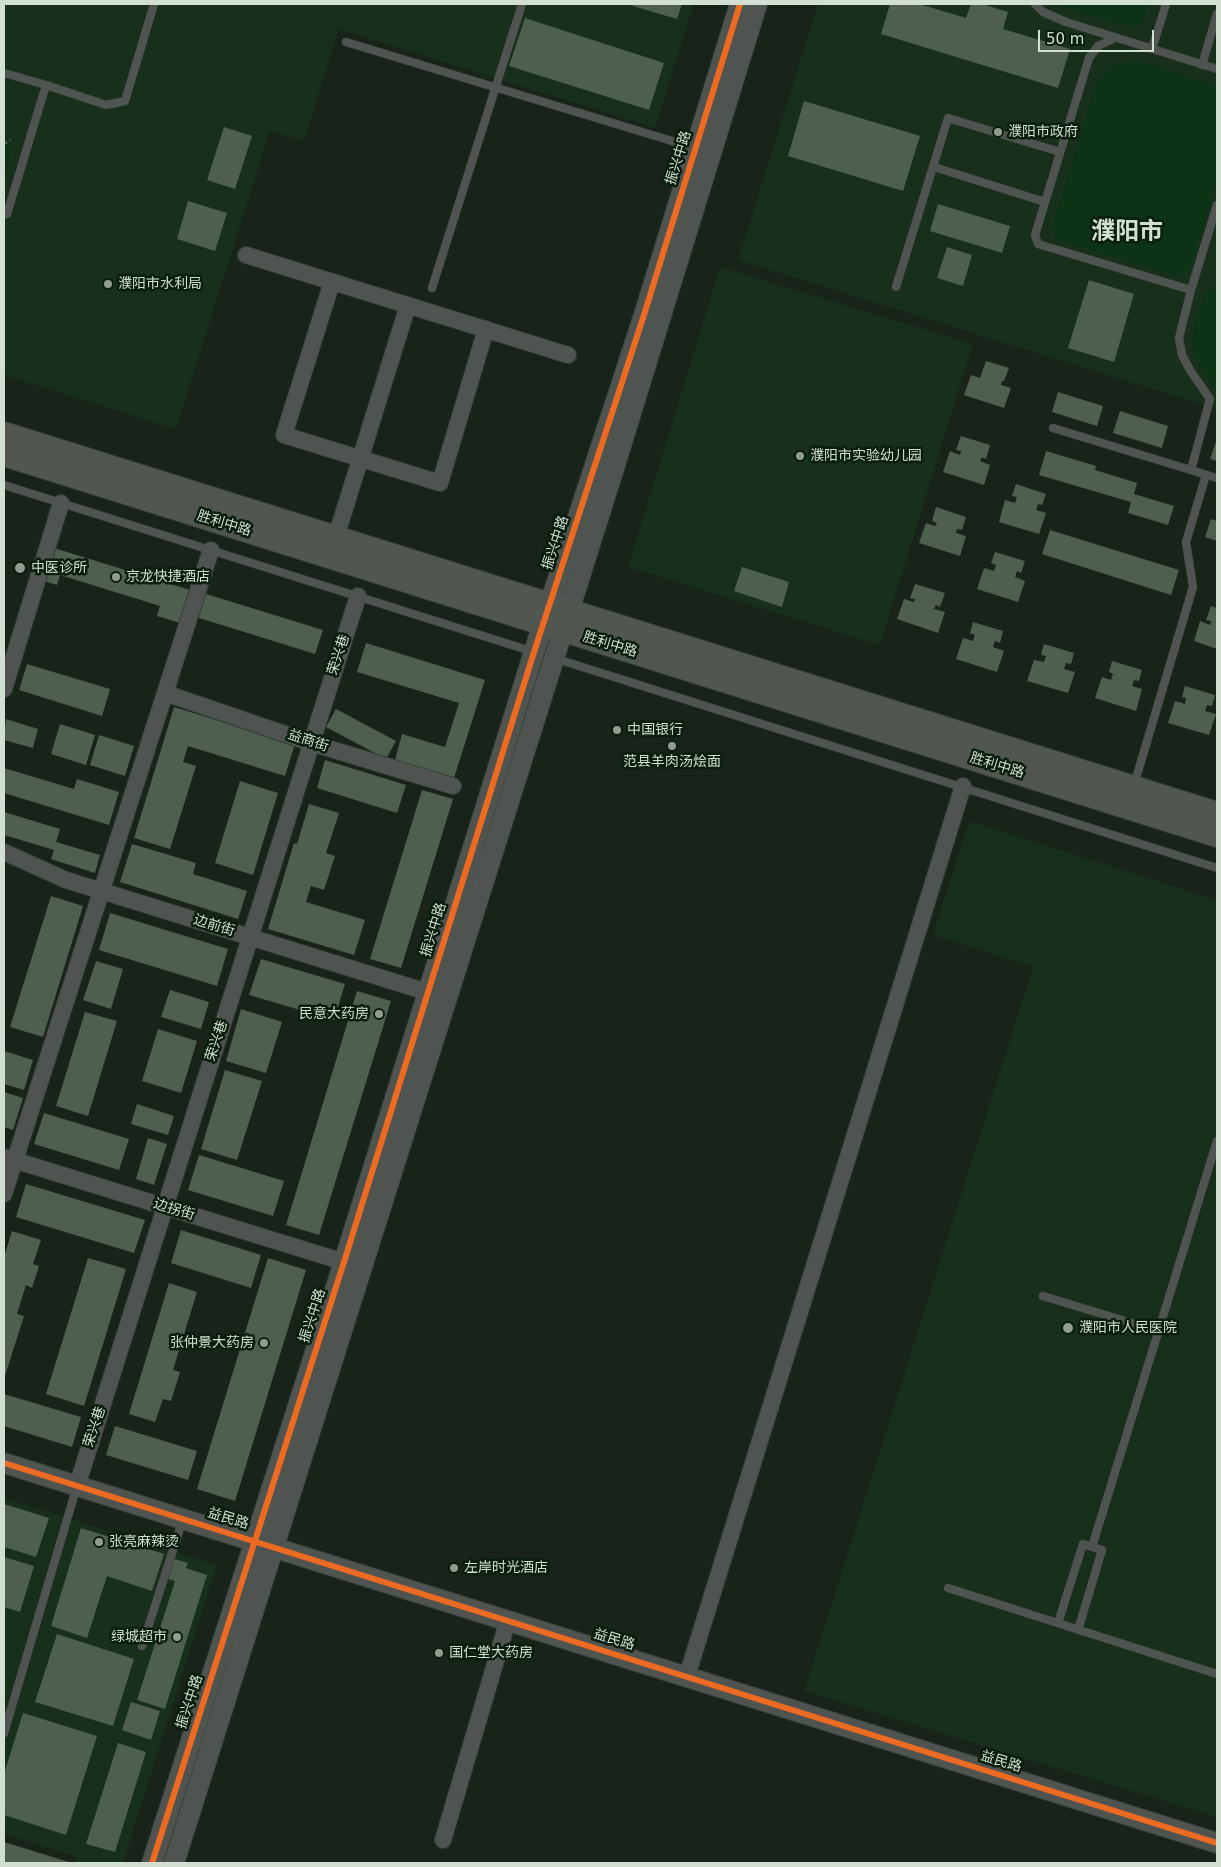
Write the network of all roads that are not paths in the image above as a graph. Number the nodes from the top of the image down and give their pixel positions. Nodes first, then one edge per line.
1 (154, 4) edge
2 (522, 4) edge
3 (740, 4) edge
4 (757, 4) edge
5 (1035, 4) edge
6 (1166, 4) edge
7 (1217, 14) edge
8 (1115, 38) junction
9 (346, 42) dead end
10 (1152, 49) junction
11 (1202, 64) junction
12 (1217, 69) edge
13 (4, 73) edge
14 (46, 85) junction
15 (496, 87) junction
16 (695, 149) junction
17 (1060, 152) junction
18 (934, 167) junction
19 (1045, 202) junction
20 (1217, 205) edge
21 (4, 215) edge
22 (246, 255) dead end
23 (332, 282) junction
24 (432, 288) dead end
25 (896, 288) dead end
26 (1191, 290) junction
27 (408, 305) junction
28 (486, 330) junction
29 (568, 355) dead end
30 (1053, 428) dead end
31 (4, 433) edge
32 (4, 455) edge
33 (360, 457) junction
34 (1191, 470) junction
35 (1206, 475) junction
36 (1217, 478) edge
37 (4, 484) edge
38 (61, 503) junction
39 (336, 537) junction
40 (211, 550) junction
41 (358, 596) junction
42 (557, 617) junction
43 (544, 655) junction
44 (4, 689) edge
45 (165, 693) junction
46 (311, 742) junction
47 (453, 786) dead end
48 (963, 786) junction
49 (1133, 787) junction
50 (1217, 813) edge
51 (1217, 836) edge
52 (4, 852) edge
53 (1217, 868) edge
54 (101, 891) junction
55 (250, 937) junction
56 (427, 992) junction
57 (1217, 1141) edge
58 (9, 1159) edge
59 (4, 1194) edge
60 (165, 1207) junction
61 (344, 1262) junction
62 (1043, 1296) dead end
63 (1158, 1331) junction
64 (4, 1463) edge
65 (77, 1486) junction
66 (183, 1519) junction
67 (254, 1540) junction
68 (275, 1547) junction
69 (1092, 1547) junction
70 (948, 1588) dead end
71 (508, 1620) junction
72 (1058, 1623) junction
73 (1078, 1630) junction
74 (142, 1646) dead end
75 (1217, 1674) edge
76 (687, 1676) junction
77 (4, 1701) edge
78 (12, 1704) junction
79 (4, 1733) edge
80 (443, 1840) dead end
81 (1217, 1843) edge
82 (152, 1863) edge
83 (174, 1863) edge

1 - 14 lane
2 - 15 lane
3 - 16 street, 振兴中路
4 - 42 street, 振兴中路
5 - 8 lane
6 - 10 lane
7 - 11 lane
8 - 10 lane
8 - 17 lane
9 - 15 lane
10 - 11 lane
11 - 12 lane
13 - 14 lane
14 - 21 lane
15 - 16 lane
15 - 24 lane
16 - 42 street, 振兴中路
17 - 18 lane
17 - 19 lane
18 - 19 lane
18 - 25 lane
19 - 26 lane
20 - 26 lane
22 - 23 street
23 - 27 street
23 - 33 street
26 - 34 lane
27 - 28 street
27 - 33 street
28 - 29 street
28 - 33 street
30 - 34 lane
31 - 39 main road, 胜利中路
32 - 42 main road, 胜利中路
33 - 39 street
34 - 35 lane
35 - 36 lane
35 - 49 lane
37 - 38 lane
38 - 40 lane
38 - 44 street
39 - 42 main road, 胜利中路
40 - 41 lane
40 - 45 street
41 - 43 lane
41 - 46 street, 荣兴巷
42 - 43 street, 振兴中路
42 - 49 main road, 胜利中路
42 - 51 main road, 胜利中路
43 - 48 lane
43 - 56 street, 振兴中路
43 - 68 street, 振兴中路
45 - 46 street, 益商街
45 - 54 street
46 - 47 street, 益商街
46 - 55 street, 荣兴巷
48 - 53 lane
48 - 76 street
49 - 50 main road, 胜利中路
52 - 54 street, 边前街
54 - 55 street, 边前街
54 - 58 street
55 - 56 street, 边前街
55 - 60 street, 荣兴巷
56 - 61 street, 振兴中路
57 - 63 lane
58 - 59 street
58 - 60 street, 边拐街
60 - 61 street, 边拐街
60 - 65 street, 荣兴巷
61 - 67 street, 振兴中路
62 - 63 lane
63 - 69 lane
64 - 65 street, 益民路
65 - 66 street, 益民路
65 - 78 lane
66 - 67 street, 益民路
66 - 74 lane
67 - 68 street, 益民路
67 - 82 street, 振兴中路
68 - 71 street, 益民路
68 - 83 street, 振兴中路
69 - 72 lane
69 - 73 lane
70 - 72 lane
71 - 76 street, 益民路
71 - 80 street
72 - 73 lane
73 - 75 lane
76 - 81 street, 益民路
77 - 78 lane
78 - 79 lane

